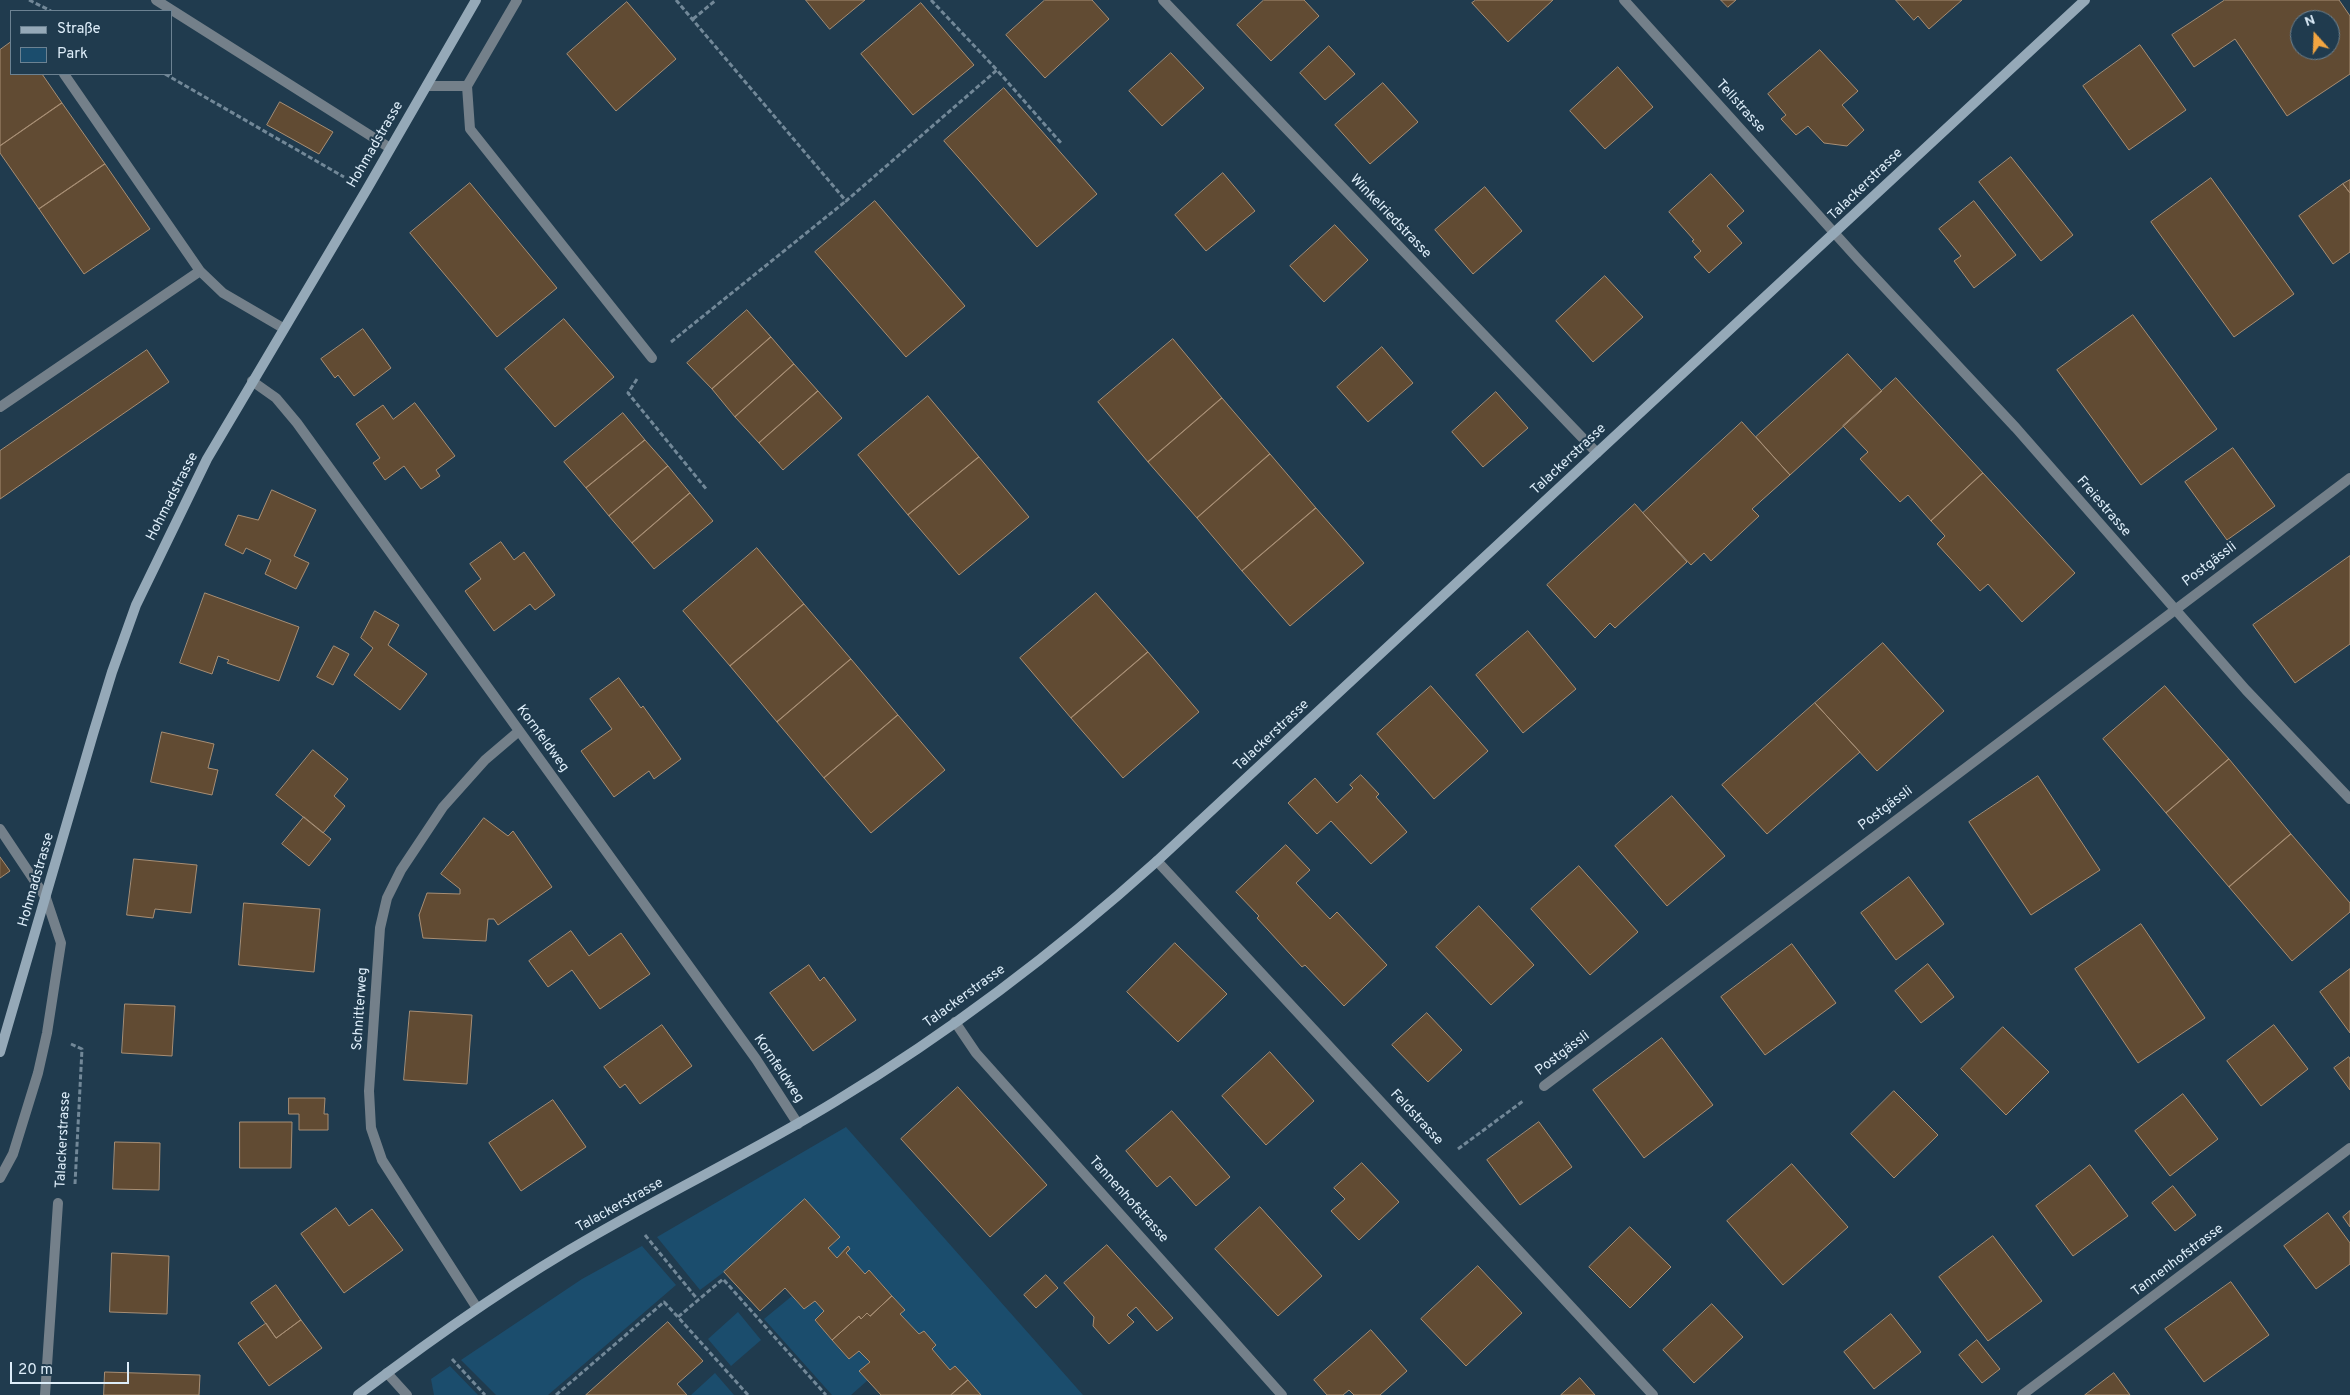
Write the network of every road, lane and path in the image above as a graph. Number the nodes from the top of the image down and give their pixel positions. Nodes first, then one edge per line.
1 (29, 0) edge
2 (156, 0) edge
3 (476, 0) edge
4 (517, 0) edge
5 (676, 0) edge
6 (716, 0) edge
7 (931, 0) edge
8 (1163, 0) edge
9 (1624, 0) edge
10 (2085, 0) edge
11 (49, 10) edge
12 (172, 10) edge
13 (172, 10) edge
14 (693, 19) junction
15 (997, 70) junction
16 (65, 75) edge
17 (167, 75) edge
18 (427, 86) junction
19 (467, 86) junction
20 (1061, 143) dead end
21 (390, 148) junction
22 (367, 189) junction
23 (846, 201) junction
24 (1835, 233) junction
25 (200, 271) junction
26 (283, 328) junction
27 (652, 358) junction
28 (252, 381) junction
29 (0, 408) edge
30 (1597, 453) junction
31 (2350, 478) edge
32 (707, 490) dead end
33 (2175, 608) junction
34 (519, 730) junction
35 (2350, 799) edge
36 (0, 829) edge
37 (1158, 861) junction
38 (46, 898) junction
39 (955, 1022) junction
40 (47, 1033) junction
41 (0, 1052) edge
42 (1544, 1086) joint
43 (798, 1124) junction
44 (2350, 1148) edge
45 (1439, 1163) junction
46 (0, 1178) edge
47 (58, 1203) joint
48 (630, 1215) junction
49 (698, 1300) junction
50 (477, 1308) junction
51 (678, 1317) junction
52 (434, 1340) junction
53 (387, 1373) junction
54 (45, 1395) edge
55 (358, 1395) edge
56 (407, 1395) edge
57 (485, 1395) edge
58 (556, 1395) edge
59 (748, 1395) edge
60 (826, 1395) edge
61 (1282, 1395) edge
62 (1653, 1395) edge
63 (2022, 1395) edge

1 - 11 path
2 - 12 street
3 - 18 main road, Hohmadstrasse
4 - 19 street
5 - 14 path
6 - 14 path
7 - 15 path
8 - 30 street, Winkelriedstrasse
9 - 24 street, Tellstrasse
10 - 24 main road, Talackerstrasse
13 - 21 street
14 - 23 path
15 - 20 path
15 - 23 path
16 - 25 street
17 - 22 path
18 - 19 street
18 - 21 main road, Hohmadstrasse
19 - 27 street
21 - 22 main road, Hohmadstrasse
22 - 26 main road, Hohmadstrasse
23 - 27 path
24 - 30 main road, Talackerstrasse
24 - 33 street, Freiestrasse
25 - 26 street
25 - 29 street
26 - 28 main road, Hohmadstrasse
27 - 32 path
28 - 34 street, Kornfeldweg
28 - 38 main road, Hohmadstrasse
30 - 37 main road, Talackerstrasse
31 - 33 street, Postgässli
33 - 35 street, Freiestrasse
33 - 42 street, Postgässli
34 - 43 street, Kornfeldweg
34 - 50 street, Schnitterweg
36 - 38 street
37 - 39 main road, Talackerstrasse
37 - 45 street, Feldstrasse
38 - 40 street
38 - 41 main road, Hohmadstrasse
39 - 43 main road, Talackerstrasse
39 - 61 street, Tannenhofstrasse
40 - 46 street
40 - 47 path, Talackerstrasse
42 - 45 path, Postgässli
43 - 48 main road, Talackerstrasse
44 - 63 street, Tannenhofstrasse
45 - 62 street, Feldstrasse
47 - 54 street, Talackerstrasse
48 - 49 path
48 - 50 main road, Talackerstrasse
49 - 51 path
49 - 60 path
50 - 52 main road, Talackerstrasse
51 - 58 path
51 - 59 path
52 - 53 main road, Talackerstrasse
52 - 57 path
53 - 55 main road, Talackerstrasse
53 - 56 street

